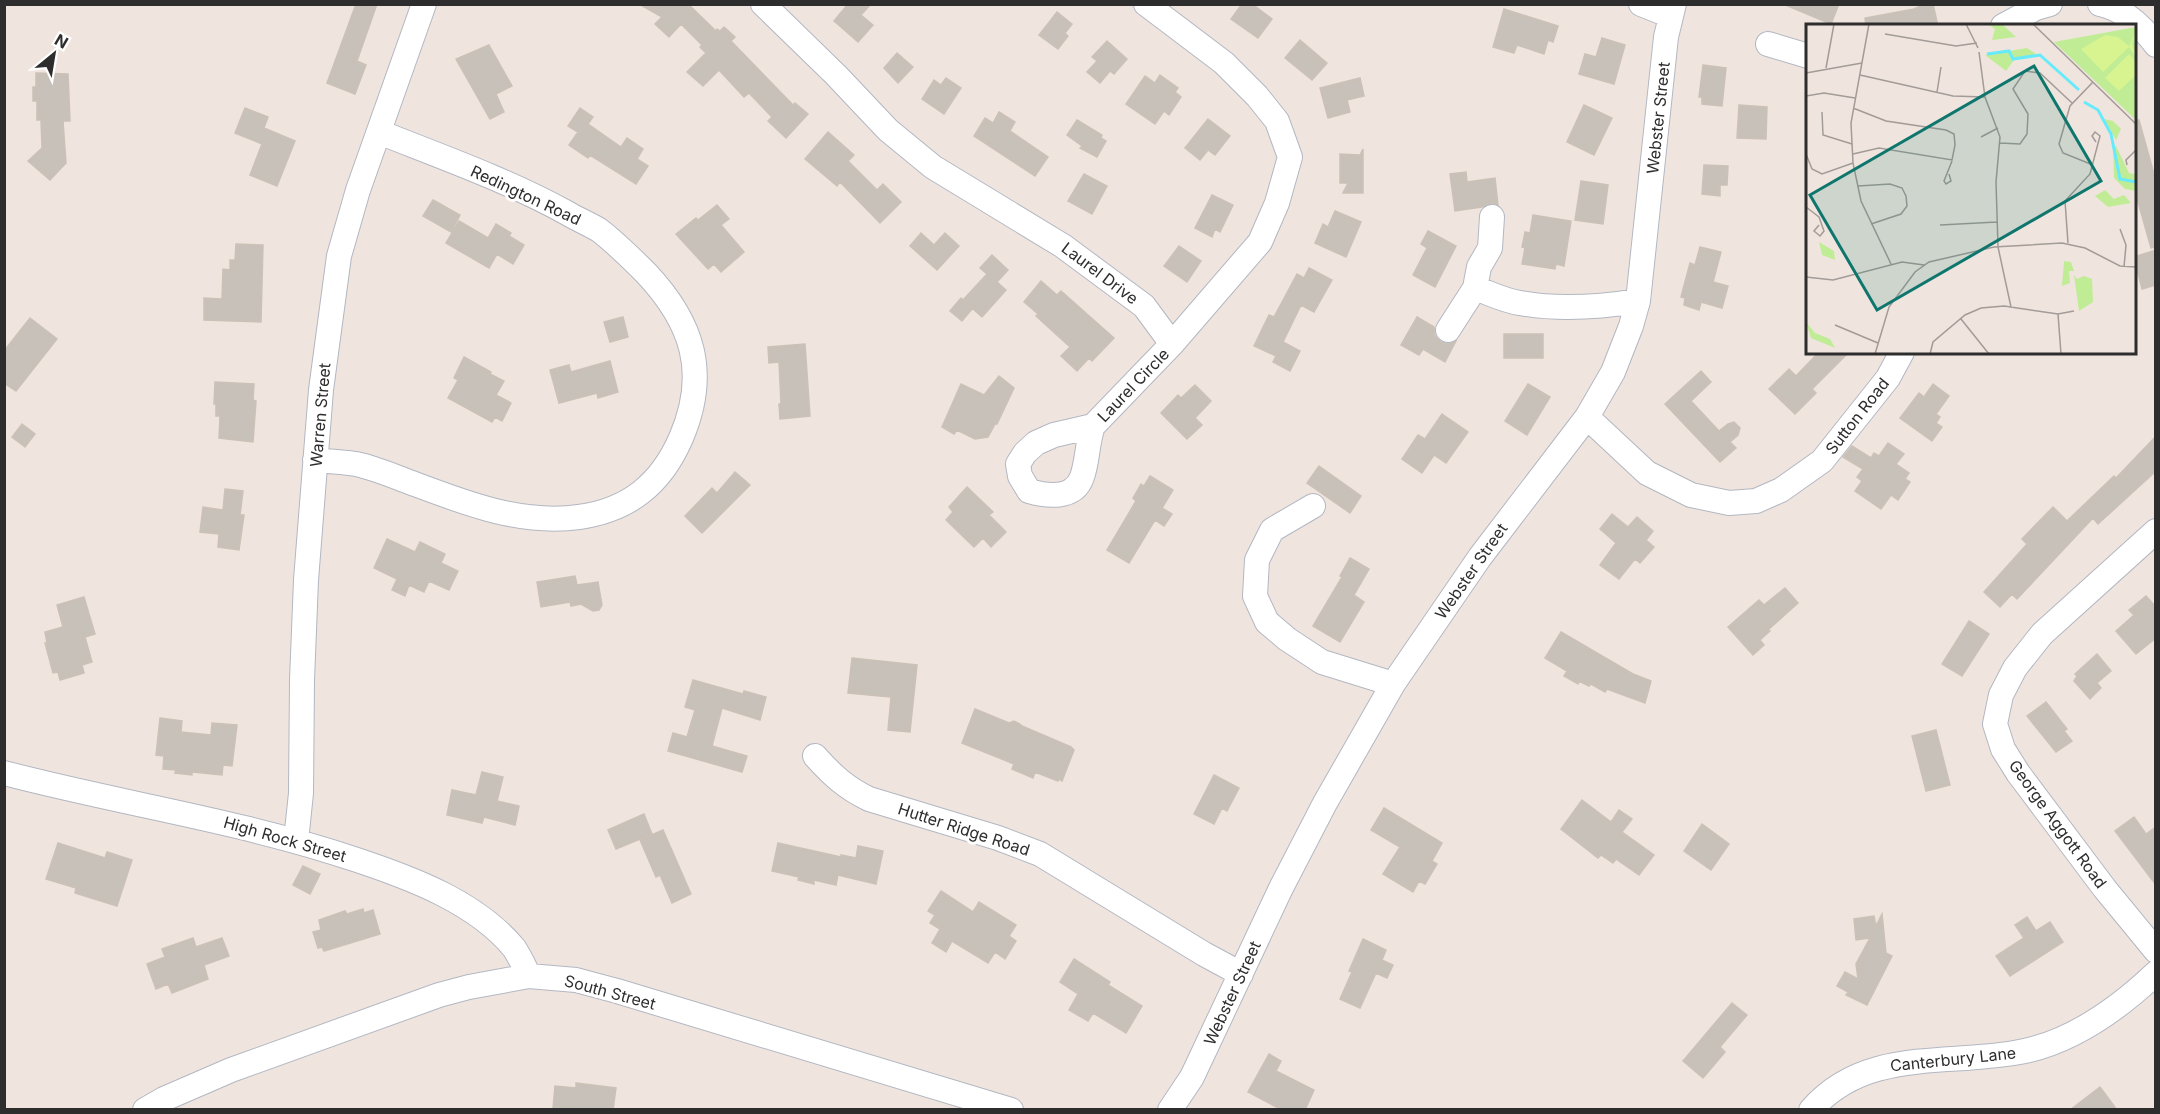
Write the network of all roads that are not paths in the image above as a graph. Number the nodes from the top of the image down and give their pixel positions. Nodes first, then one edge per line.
1 (424, 4) edge
2 (763, 4) edge
3 (1146, 4) edge
4 (1641, 4) edge
5 (2050, 4) edge
6 (2100, 4) edge
7 (1672, 10) edge
8 (2007, 24) edge
9 (1768, 44) dead end
10 (2156, 45) edge
11 (1806, 55) edge
12 (379, 132) junction
13 (1492, 217) dead end
14 (1474, 288) junction
15 (1638, 301) junction
16 (1448, 330) dead end
17 (1172, 344) junction
18 (1901, 354) edge
19 (1587, 417) junction
20 (1093, 426) dead end
21 (315, 460) junction
22 (1313, 506) dead end
23 (2156, 531) edge
24 (1394, 684) junction
25 (815, 756) dead end
26 (4, 773) edge
27 (296, 840) junction
28 (2156, 951) edge
29 (2156, 973) edge
30 (1241, 974) junction
31 (529, 976) junction
32 (145, 1110) edge
33 (1011, 1110) edge
34 (1170, 1110) edge
35 (1811, 1110) edge

1 - 12 street, Warren Street
2 - 17 street, Laurel Drive
3 - 17 street
4 - 7 street
5 - 8 street
6 - 10 street
7 - 15 street, Webster Street
9 - 11 street
12 - 21 street, Warren Street
12 - 21 street, Redington Road
13 - 14 street
14 - 15 street
14 - 16 street
15 - 19 street, Webster Street
17 - 20 street, Laurel Circle
18 - 19 street, Sutton Road
19 - 24 street, Webster Street
21 - 27 street, Warren Street
22 - 24 street
23 - 28 street, George Aggott Road
24 - 30 street, Webster Street
25 - 30 street, Hutter Ridge Road
26 - 27 street, High Rock Street
27 - 31 street, High Rock Street
29 - 35 street, Canterbury Lane
30 - 34 street, Webster Street
31 - 32 street, South Street
31 - 33 street, South Street

